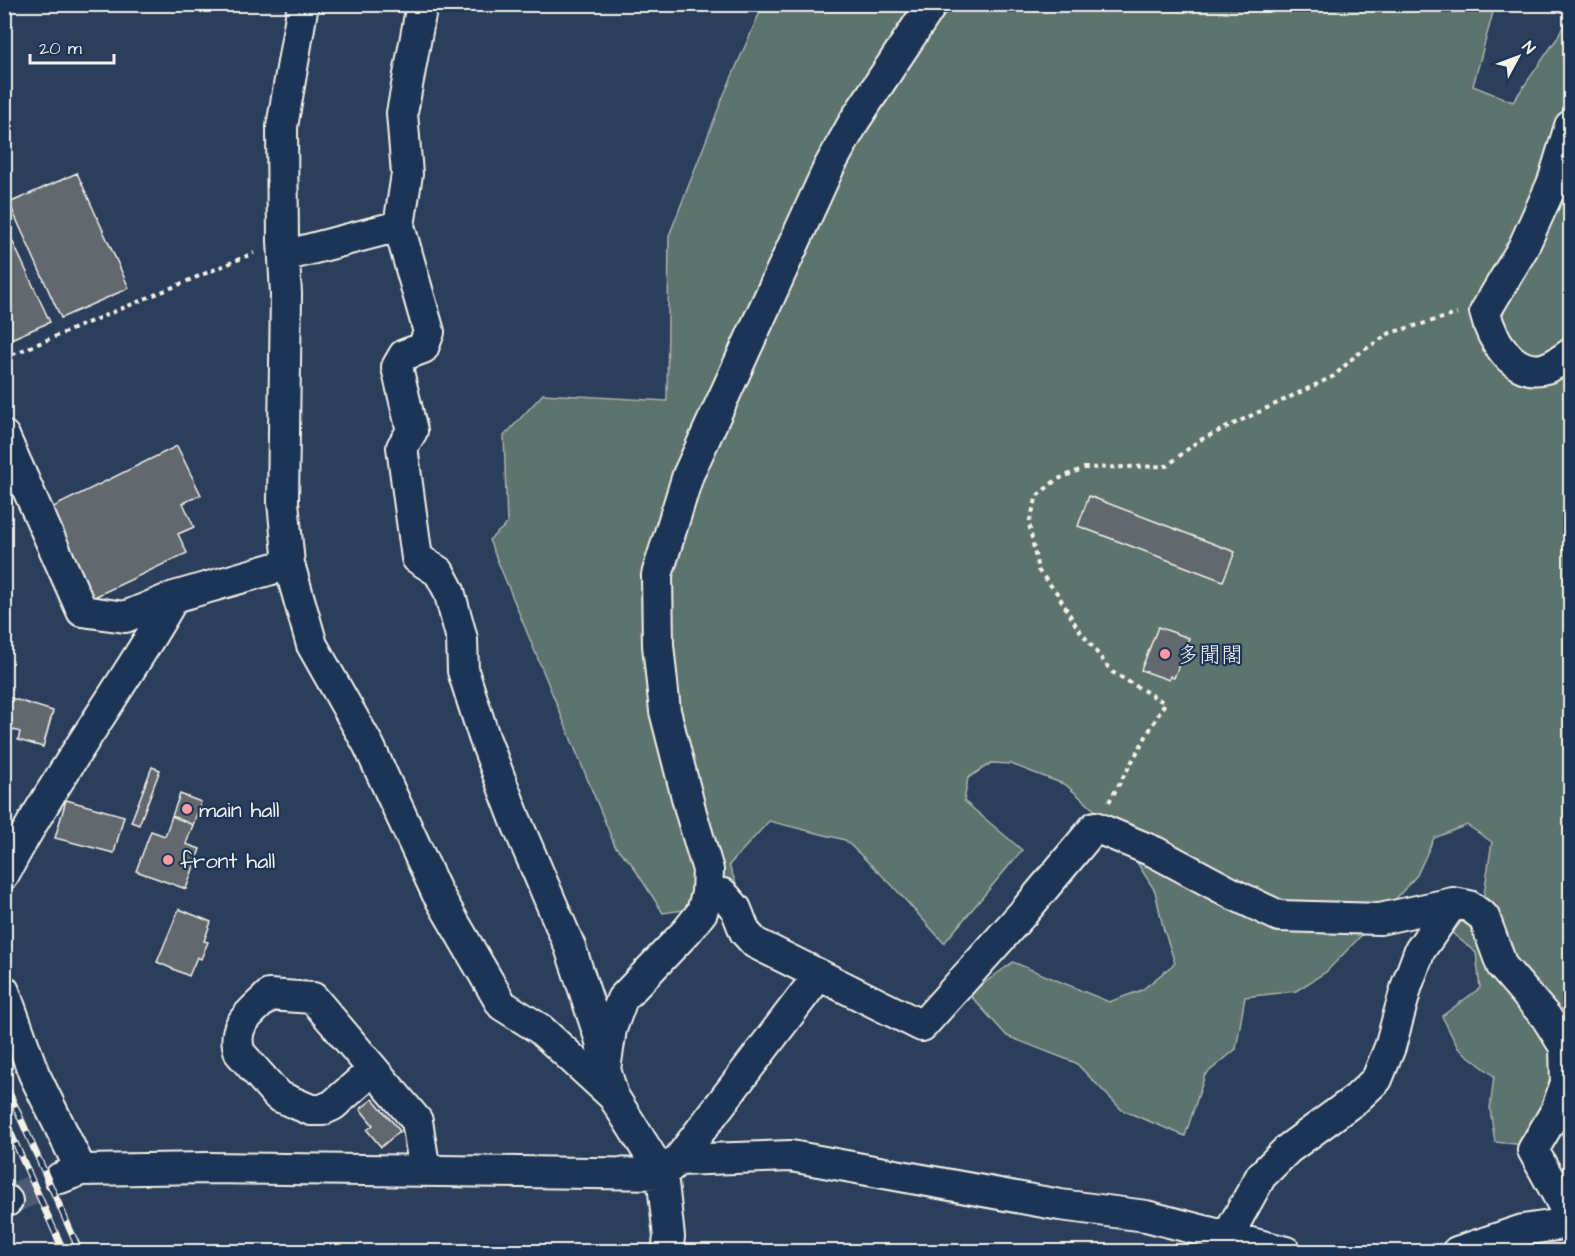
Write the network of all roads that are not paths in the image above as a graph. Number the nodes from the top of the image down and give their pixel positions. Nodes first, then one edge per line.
1 (303, 4) edge
2 (422, 4) edge
3 (932, 4) edge
4 (1570, 126) edge
5 (399, 226) junction
6 (283, 248) junction
7 (1570, 354) edge
8 (4, 436) edge
9 (289, 564) junction
10 (174, 597) junction
11 (4, 874) edge
12 (707, 893) junction
13 (1453, 903) junction
14 (819, 975) junction
15 (4, 991) edge
16 (373, 1070) junction
17 (609, 1082) junction
18 (670, 1167) junction
19 (424, 1172) junction
20 (1570, 1217) edge
21 (1570, 1223) edge
22 (1227, 1237) junction
23 (667, 1251) edge
24 (1286, 1251) edge
25 (1457, 1251) edge

1 - 6 street
2 - 5 street
3 - 12 street
4 - 7 street
5 - 6 street
5 - 17 street
6 - 9 street
8 - 10 street
9 - 10 street
9 - 17 street
10 - 11 street
12 - 14 street
12 - 17 street
13 - 14 street
13 - 20 street
13 - 22 street
14 - 18 street
15 - 19 street
16 - 16 street
16 - 19 street
17 - 18 street
18 - 19 street
18 - 22 street
18 - 23 street
21 - 25 street
22 - 24 street

